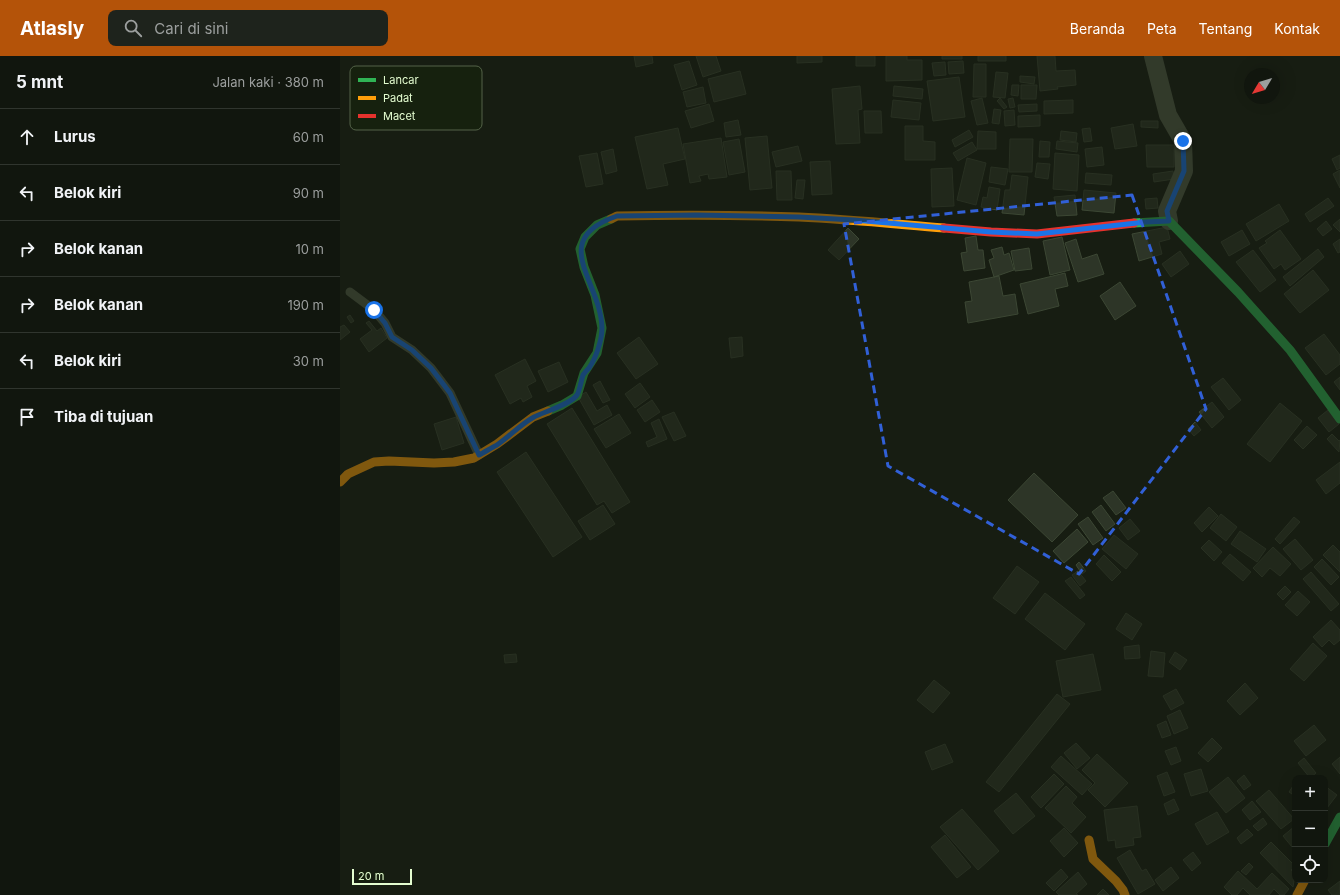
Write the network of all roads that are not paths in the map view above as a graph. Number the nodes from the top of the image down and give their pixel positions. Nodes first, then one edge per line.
1 (1153, 56) edge
2 (1169, 221) junction
3 (350, 292) dead end
4 (1340, 419) edge
5 (479, 455) junction
6 (340, 482) edge
7 (1340, 817) edge
8 (1328, 839) edge
9 (1089, 840) dead end
10 (1303, 883) edge
11 (1125, 895) edge
12 (1296, 895) edge

1 - 2 street
2 - 4 street
2 - 5 street
3 - 5 lane
5 - 6 street
7 - 8 street
9 - 11 street
10 - 12 street

